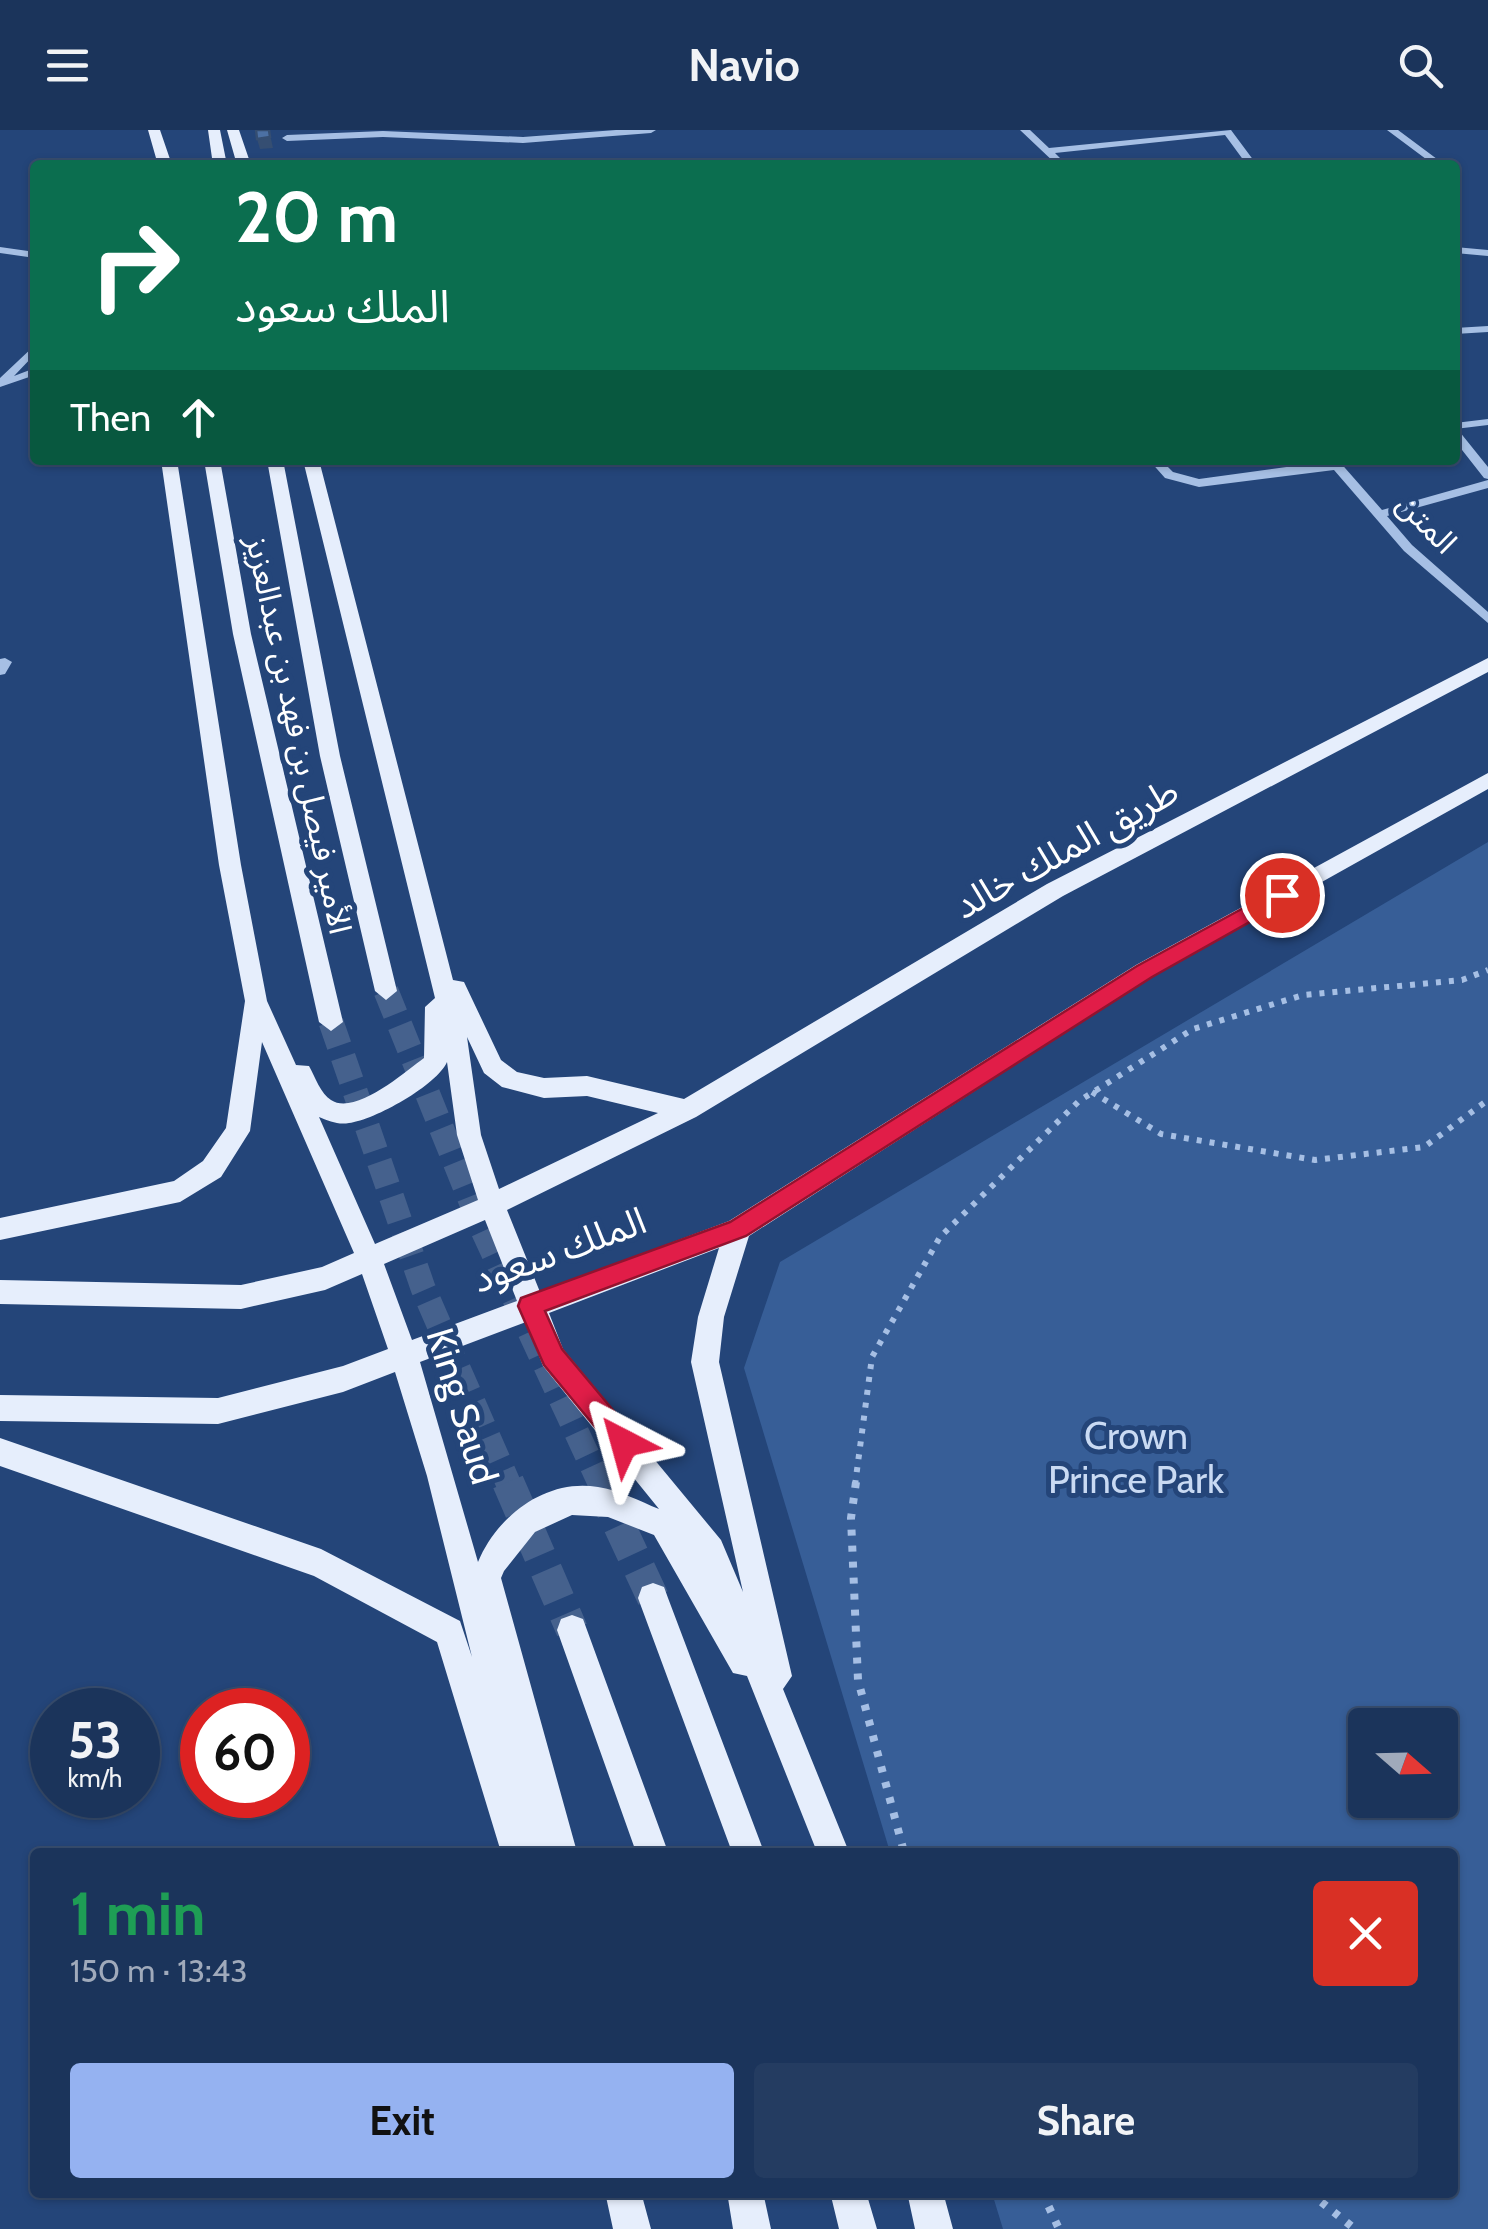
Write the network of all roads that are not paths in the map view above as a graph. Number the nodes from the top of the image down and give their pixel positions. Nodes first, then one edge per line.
1 (214, 130) edge
2 (233, 130) edge
3 (651, 130) edge
4 (1025, 130) edge
5 (1392, 130) edge
6 (1227, 131) edge
7 (433, 133) edge
8 (568, 133) edge
9 (155, 136) edge
10 (288, 138) dead end
11 (1048, 152) junction
12 (147, 160) edge
13 (163, 160) edge
14 (219, 160) edge
15 (242, 160) edge
16 (1057, 160) edge
17 (1248, 160) edge
18 (1433, 160) edge
19 (0, 250) edge
20 (1460, 250) edge
21 (1488, 253) edge
22 (30, 254) edge
23 (1488, 329) edge
24 (1460, 331) edge
25 (30, 353) edge
26 (30, 373) edge
27 (0, 385) edge
28 (1488, 422) edge
29 (1460, 428) edge
30 (1460, 436) edge
31 (170, 465) edge
32 (213, 465) edge
33 (276, 465) edge
34 (312, 465) edge
35 (1160, 465) edge
36 (1320, 465) edge
37 (1336, 465) edge
38 (1488, 475) edge
39 (1488, 484) edge
40 (1379, 514) junction
41 (1488, 619) edge
42 (1488, 664) edge
43 (1488, 780) edge
44 (419, 883) junction
45 (386, 990) tunnel mouth
46 (256, 1002) junction
47 (331, 1022) tunnel mouth
48 (687, 1110) junction
49 (492, 1205) junction
50 (0, 1229) edge
51 (738, 1229) junction
52 (369, 1259) junction
53 (0, 1292) edge
54 (530, 1306) junction
55 (404, 1355) junction
56 (0, 1408) edge
57 (0, 1452) edge
58 (653, 1598) tunnel mouth
59 (572, 1630) tunnel mouth
60 (792, 1744) junction
61 (516, 1848) edge
62 (535, 1848) edge
63 (560, 1848) edge
64 (651, 1848) edge
65 (747, 1848) edge
66 (831, 1848) edge
67 (746, 2198) edge
68 (850, 2198) edge
69 (926, 2198) edge
70 (752, 2229) edge
71 (858, 2229) edge
72 (934, 2229) edge

1 - 14 main road
2 - 15 main road
3 - 8 street
4 - 11 street
5 - 18 street
6 - 11 street
6 - 17 street
7 - 8 street
7 - 10 street
9 - 12 main road
9 - 13 main road
11 - 16 street
19 - 22 street
20 - 21 street
23 - 24 street
25 - 27 street
26 - 27 street
28 - 29 street
30 - 38 street
31 - 46 main road, الأمير فيصل بن فهد بن عبدالعزيز
32 - 47 main road, الأمير فيصل بن فهد بن عبدالعزيز
33 - 45 main road, الأمير فيصل بن فهد بن عبدالعزيز
34 - 44 main road, الأمير فيصل بن فهد بن عبدالعزيز
35 - 36 street
37 - 40 street, المتن
39 - 40 street
40 - 41 street, المتن
42 - 48 main road, طريق الملك خالد
43 - 51 main road
44 - 46 main road
44 - 48 main road
44 - 49 main road
46 - 50 main road
46 - 52 main road, King Saud
48 - 49 main road, الملك سعود
49 - 52 main road, الملك سعود
49 - 54 main road
51 - 54 main road, الملك سعود
51 - 60 main road
52 - 53 main road, الملك سعود
52 - 55 main road, King Saud
54 - 55 main road, الملك سعود
54 - 60 main road
55 - 56 main road, الملك سعود
55 - 62 main road, King Saud
57 - 61 main road
58 - 65 main road
59 - 64 main road
60 - 63 main road
60 - 66 main road
67 - 70 main road
68 - 71 main road
69 - 72 main road

